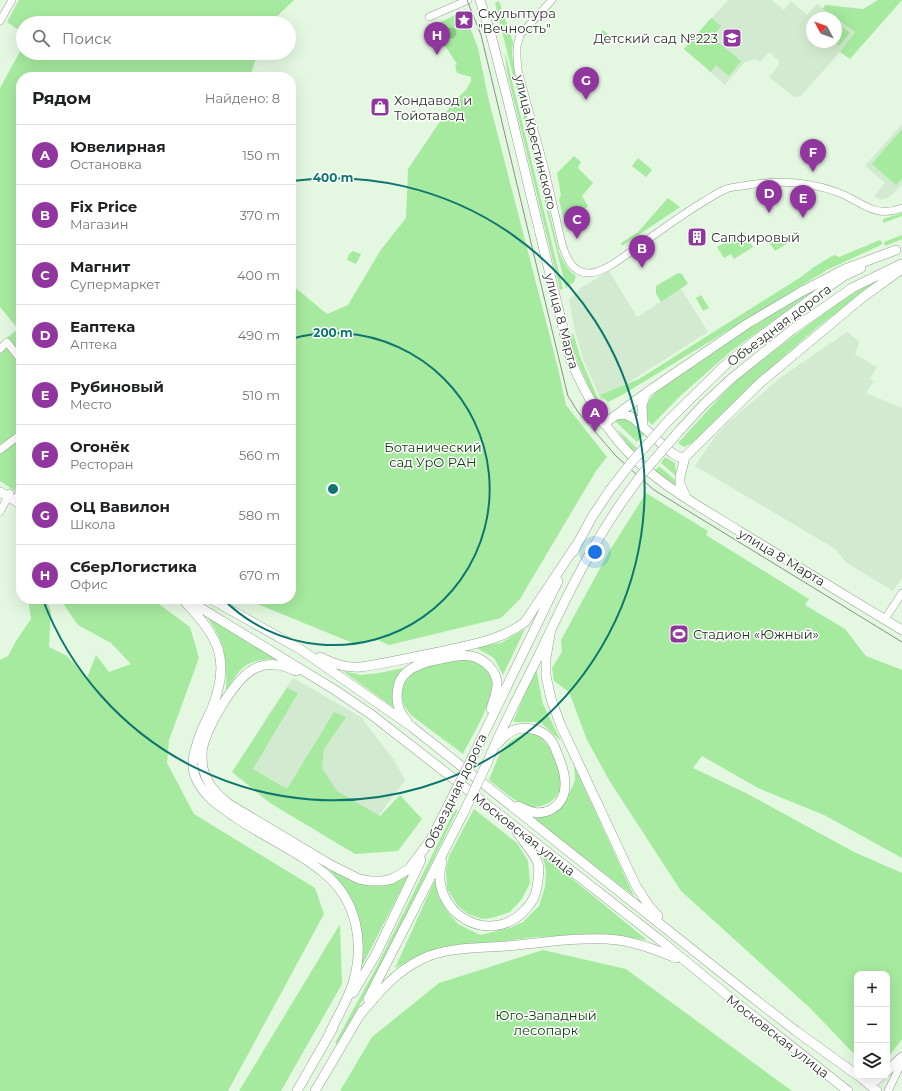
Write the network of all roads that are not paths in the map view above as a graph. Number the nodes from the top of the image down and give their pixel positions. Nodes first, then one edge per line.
1 (12, 0) edge
2 (468, 0) edge
3 (480, 0) edge
4 (552, 0) edge
5 (429, 17) dead end
6 (0, 21) edge
7 (902, 208) edge
8 (899, 249) edge
9 (902, 263) edge
10 (902, 269) edge
11 (0, 349) edge
12 (16, 354) edge
13 (646, 393) junction
14 (616, 415) junction
15 (604, 424) junction
16 (643, 426) junction
17 (16, 438) edge
18 (0, 450) edge
19 (685, 458) junction
20 (0, 487) edge
21 (0, 492) edge
22 (16, 497) edge
23 (16, 498) edge
24 (16, 499) edge
25 (687, 499) junction
26 (0, 512) edge
27 (575, 547) junction
28 (902, 593) edge
29 (187, 604) edge
30 (194, 604) edge
31 (220, 604) edge
32 (885, 619) junction
33 (551, 629) junction
34 (902, 630) edge
35 (300, 649) junction
36 (335, 690) junction
37 (412, 727) junction
38 (483, 736) junction
39 (493, 748) junction
40 (504, 801) junction
41 (510, 822) junction
42 (432, 838) junction
43 (446, 849) junction
44 (670, 931) junction
45 (684, 961) junction
46 (359, 1016) junction
47 (330, 1032) junction
48 (902, 1056) edge
49 (902, 1062) edge
50 (890, 1068) edge
51 (854, 1072) edge
52 (863, 1079) edge
53 (879, 1079) edge
54 (873, 1088) edge
55 (297, 1091) edge
56 (315, 1091) edge
57 (848, 1091) edge
58 (888, 1091) edge

1 - 6 street
2 - 5 street
3 - 15 main road, улица 8 Марта
4 - 7 street, улица Крестинского
8 - 13 main road
8 - 27 main road, Объездная дорога, bridge
9 - 33 main road, Объездная дорога, bridge
10 - 19 main road
11 - 12 street
13 - 14 main road
13 - 16 main road
14 - 15 main road
14 - 16 main road
15 - 25 main road, улица 8 Марта
16 - 19 main road
17 - 18 street
19 - 25 main road
20 - 22 main road
21 - 23 main road
24 - 26 street
25 - 32 main road, улица 8 Марта
27 - 35 main road
27 - 38 main road, Объездная дорога
28 - 32 street
29 - 47 main road
30 - 36 main road, Московская улица
31 - 35 main road, Московская улица
32 - 34 main road, улица 8 Марта
33 - 39 main road, Объездная дорога
33 - 44 main road
35 - 37 main road, Московская улица
36 - 41 main road, Московская улица
36 - 42 main road
37 - 38 main road
37 - 40 main road, Московская улица
38 - 42 main road, Объездная дорога, bridge
39 - 40 main road
39 - 43 main road, Объездная дорога, bridge
40 - 44 main road, Московская улица
41 - 43 main road
41 - 45 main road, Московская улица
42 - 47 main road, Объездная дорога
43 - 46 main road, Объездная дорога
44 - 51 main road, Московская улица
45 - 46 main road
45 - 57 main road, Московская улица
46 - 56 main road, Объездная дорога
47 - 55 main road, Объездная дорога
48 - 50 main road
49 - 58 street
52 - 54 main road, Московская улица
53 - 54 main road

